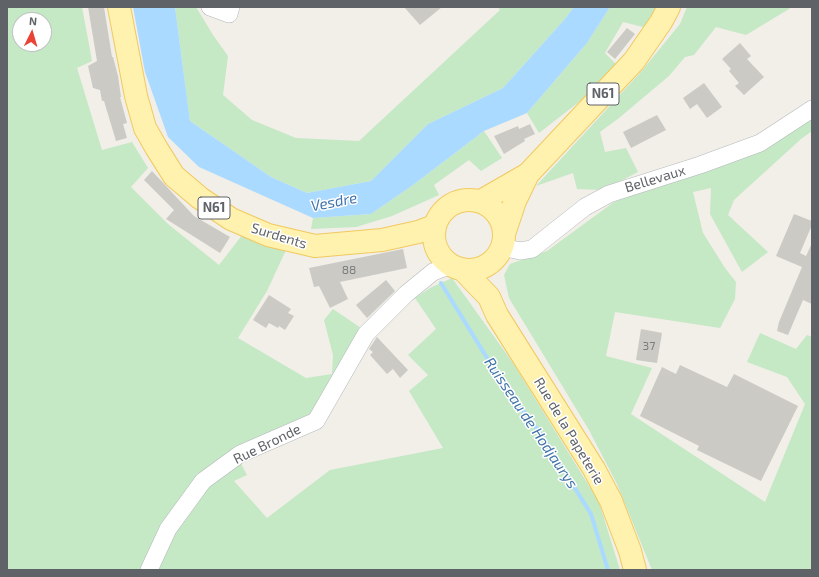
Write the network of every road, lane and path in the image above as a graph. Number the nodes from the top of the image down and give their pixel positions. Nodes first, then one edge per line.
1 (119, 7) edge
2 (210, 7) edge
3 (231, 7) edge
4 (669, 7) edge
5 (812, 109) edge
6 (528, 174) junction
7 (481, 201) junction
8 (434, 226) junction
9 (500, 246) junction
10 (456, 267) junction
11 (489, 297) junction
12 (150, 570) edge
13 (635, 570) edge

1 - 8 main road, Surdents / N61
2 - 3 street
4 - 6 main road, N61
5 - 9 street, Bellevaux
6 - 7 main road, N61
6 - 9 main road, N61
7 - 8 main road
7 - 9 main road
8 - 10 main road
9 - 10 main road
9 - 11 main road
10 - 11 main road, Rue de la Papeterie
10 - 12 street, Rue Bronde
11 - 13 main road, Rue de la Papeterie

